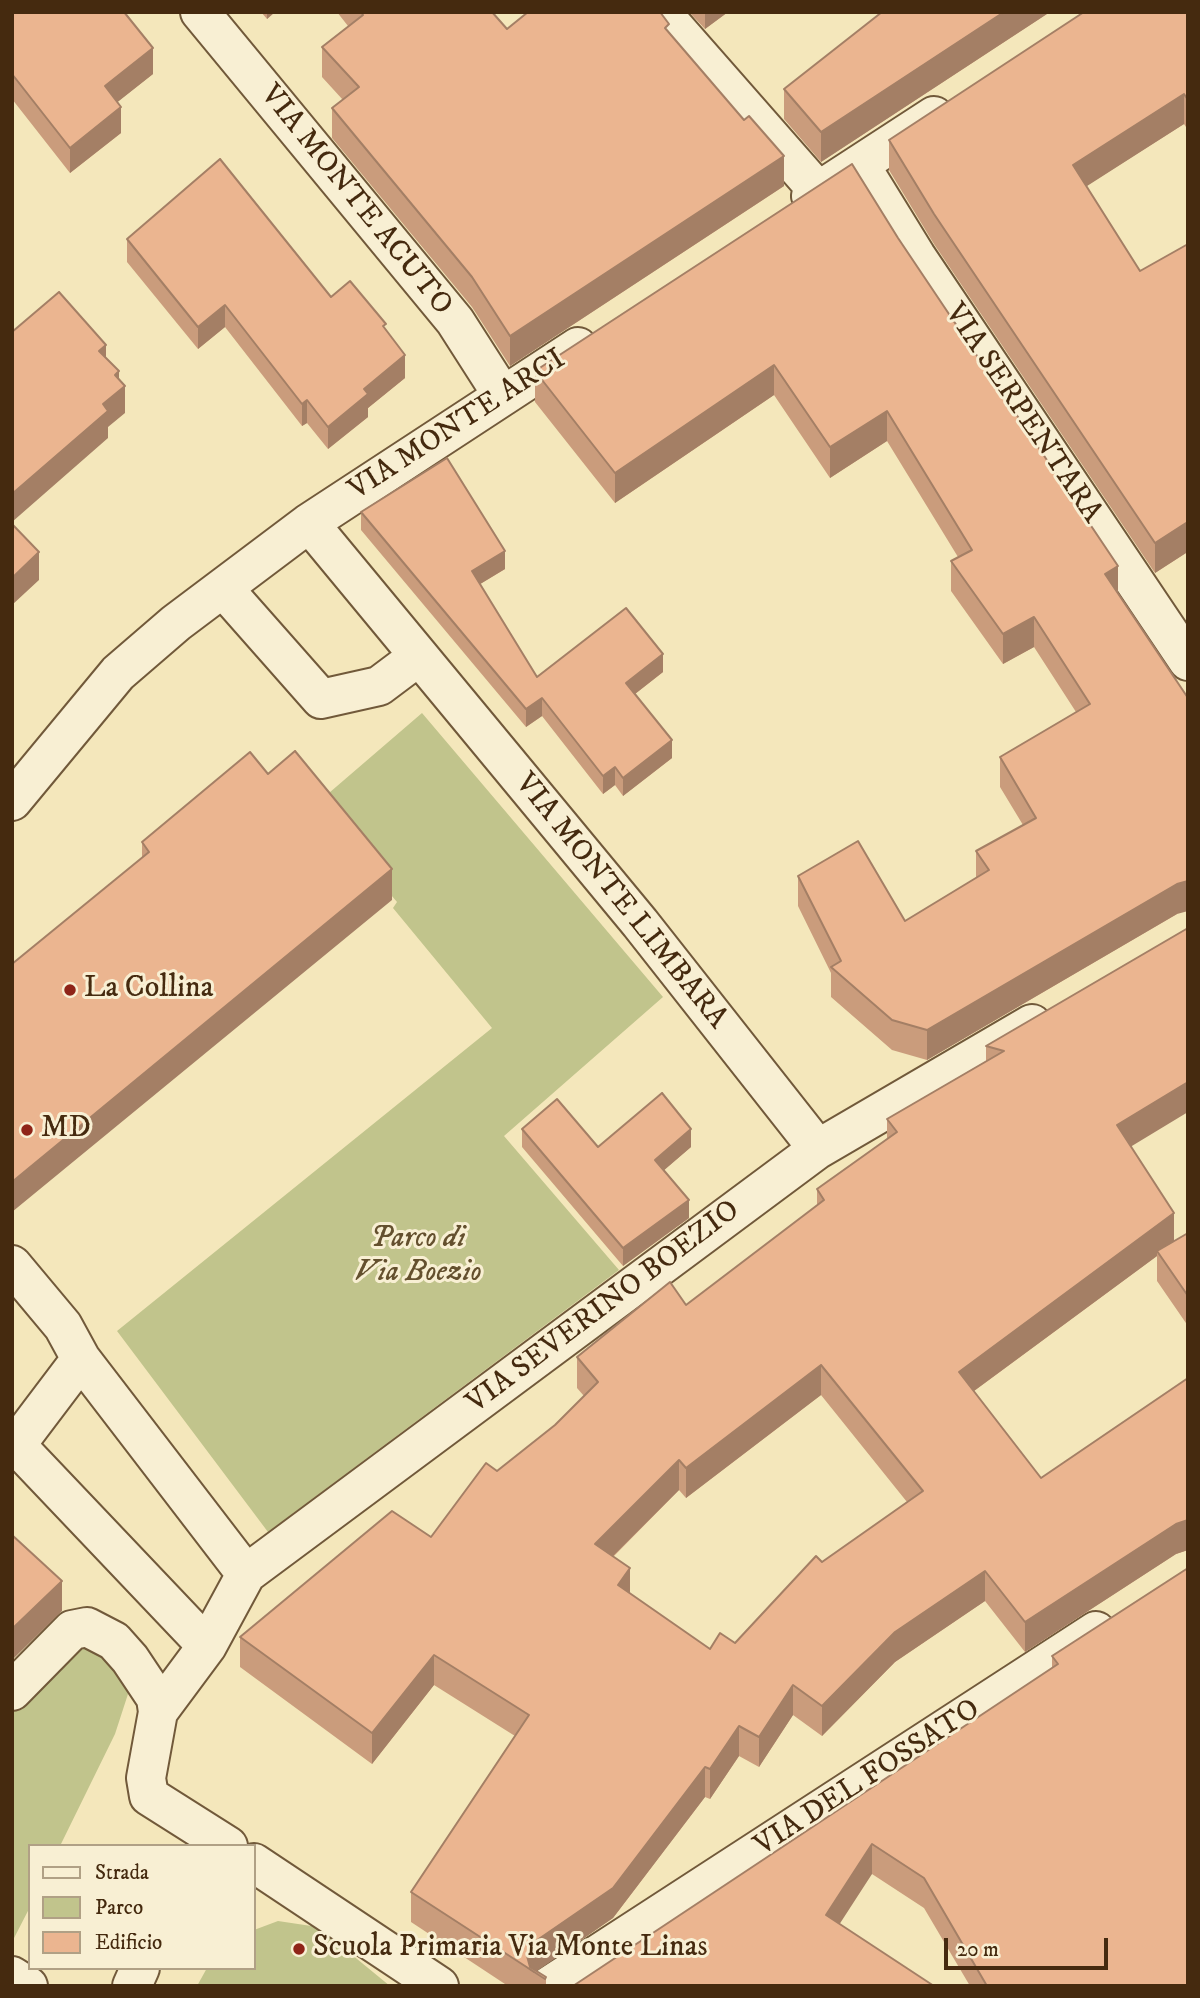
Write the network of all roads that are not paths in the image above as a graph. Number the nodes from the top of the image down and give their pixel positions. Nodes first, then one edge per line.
1 (200, 12) edge
2 (661, 12) edge
3 (963, 96) edge
4 (860, 165) junction
5 (819, 192) junction
6 (785, 214) edge
7 (604, 330) edge
8 (503, 396) junction
9 (309, 523) junction
10 (223, 588) junction
11 (419, 656) junction
12 (1188, 661) edge
13 (12, 801) edge
14 (1056, 1010) edge
15 (818, 1149) junction
16 (12, 1265) edge
17 (81, 1359) junction
18 (246, 1574) junction
19 (1130, 1609) edge
20 (207, 1646) junction
21 (12, 1691) edge
22 (158, 1712) junction
23 (212, 1841) edge
24 (256, 1864) edge
25 (140, 1970) edge
26 (12, 1976) edge
27 (28, 1986) edge
28 (132, 1986) edge
29 (439, 1986) edge
30 (549, 1986) edge

1 - 8 street, VIA MONTE ACUTO
2 - 5 street
3 - 4 street
4 - 5 street
4 - 12 street, VIA SERPENTARA
5 - 6 street
7 - 8 street, VIA MONTE ARCI
8 - 9 street, VIA MONTE ARCI
9 - 10 street, VIA MONTE ARCI
9 - 11 street, VIA MONTE LIMBARA
10 - 11 street
10 - 13 street, VIA MONTE ARCI
11 - 15 street, VIA MONTE LIMBARA
14 - 15 street, VIA SEVERINO BOEZIO
15 - 18 street, VIA SEVERINO BOEZIO
16 - 17 street
17 - 18 street
17 - 20 street
18 - 20 street, VIA SEVERINO BOEZIO
19 - 30 street, VIA DEL FOSSATO
20 - 22 street, VIA SEVERINO BOEZIO
21 - 22 street
22 - 23 street, VIA SEVERINO BOEZIO
24 - 29 street
25 - 28 street
26 - 27 street

